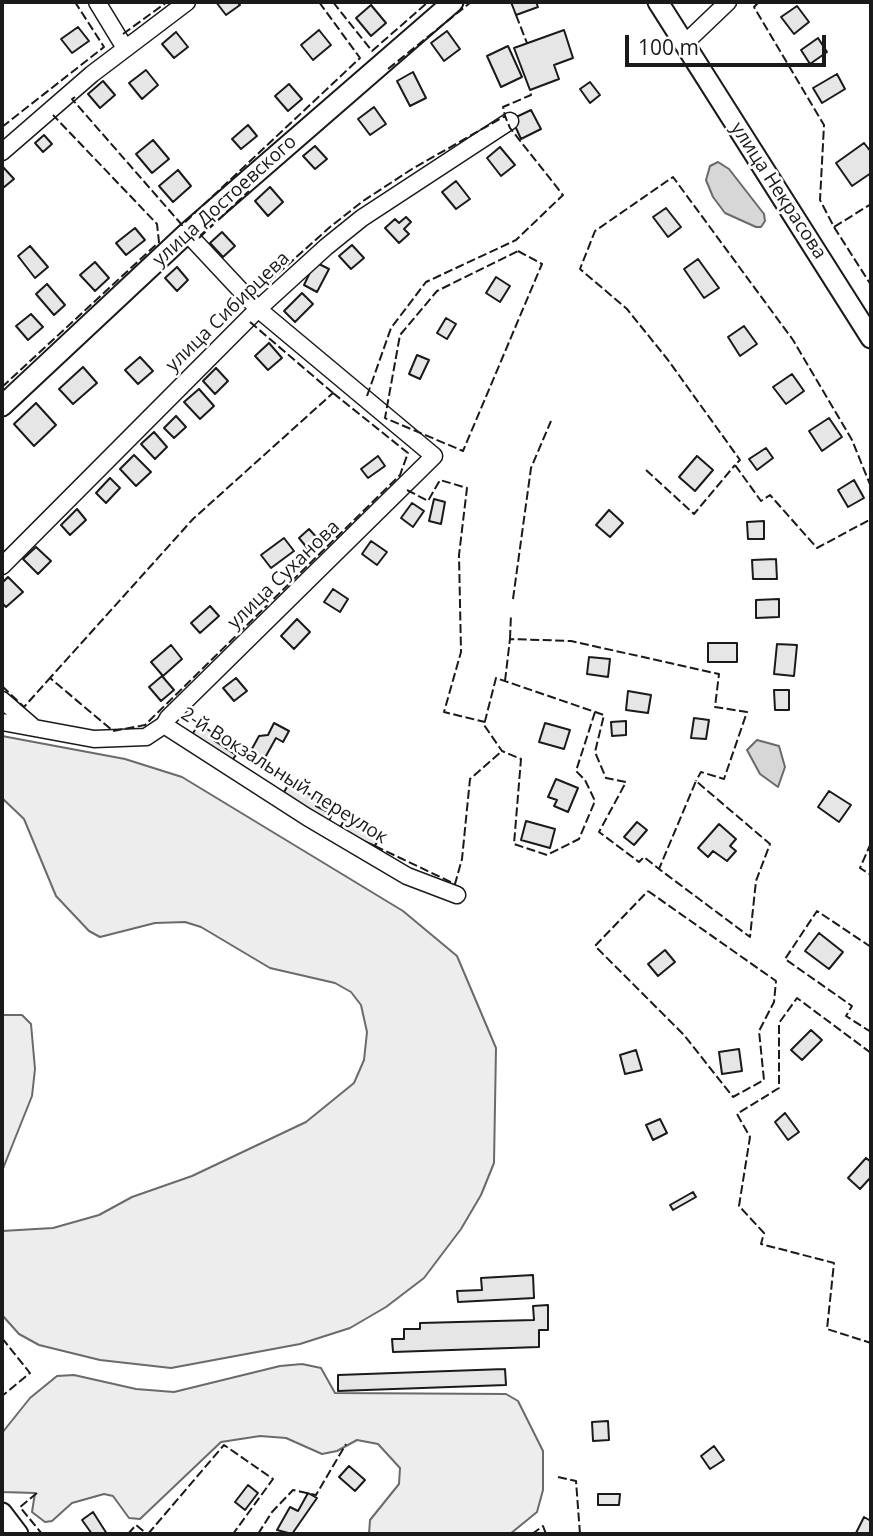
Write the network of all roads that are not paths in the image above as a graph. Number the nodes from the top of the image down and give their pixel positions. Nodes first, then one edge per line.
1 (97, 2) edge
2 (187, 2) edge
3 (453, 2) edge
4 (658, 2) edge
5 (728, 2) edge
6 (684, 44) junction
7 (125, 48) junction
8 (510, 121) dead end
9 (2, 152) edge
10 (187, 233) junction
11 (258, 309) junction
12 (871, 338) edge
13 (2, 406) edge
14 (2, 566) edge
15 (2, 700) edge
16 (2, 722) edge
17 (164, 725) junction
18 (33, 727) junction
19 (457, 895) dead end
20 (2, 1513) edge
21 (18, 1534) edge

1 - 7 street
2 - 7 street
3 - 10 main road, улица Достоевского
4 - 6 main road, улица Некрасова
5 - 6 street
6 - 12 main road, улица Некрасова
7 - 9 street
8 - 11 street, улица Сибирцева
10 - 11 street
10 - 13 main road, улица Достоевского
11 - 14 street, улица Сибирцева
11 - 17 street, улица Суханова
15 - 18 street
16 - 18 street, 2-й Вокзальный переулок
17 - 18 street, 2-й Вокзальный переулок
17 - 19 street, 2-й Вокзальный переулок
20 - 21 main road

